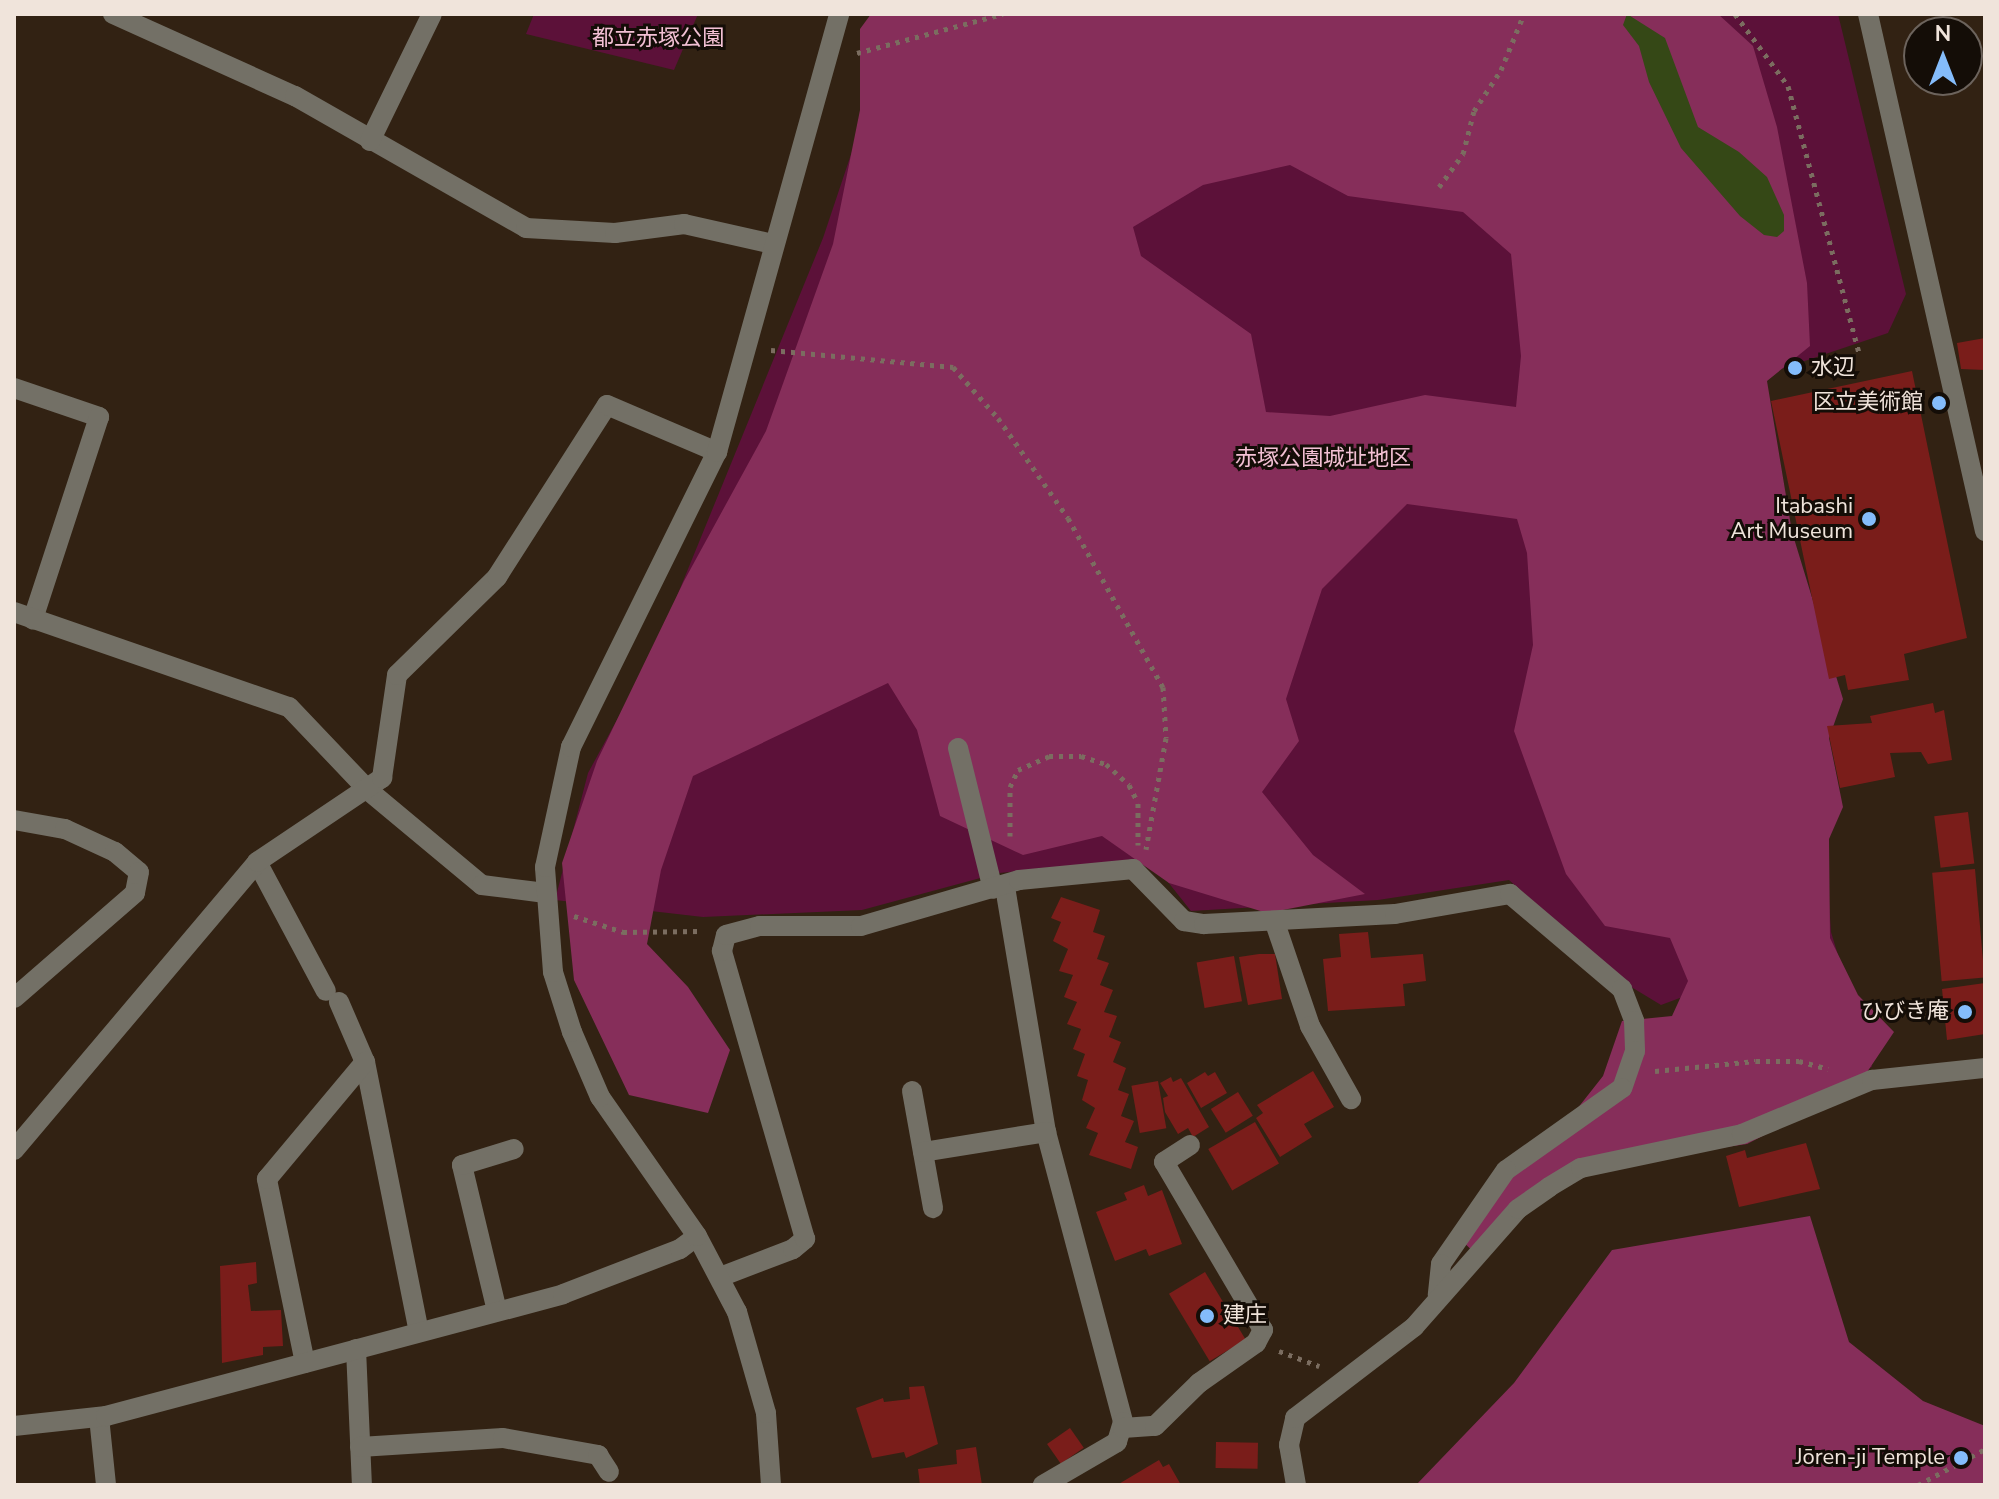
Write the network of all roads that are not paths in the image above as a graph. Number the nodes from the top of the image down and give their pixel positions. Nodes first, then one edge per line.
1 (113, 14) edge
2 (432, 14) edge
3 (839, 14) edge
4 (1868, 14) edge
5 (370, 141) junction
6 (773, 244) junction
7 (14, 388) edge
8 (717, 452) junction
9 (1985, 531) edge
10 (24, 616) edge
11 (958, 748) dead end
12 (369, 791) junction
13 (14, 820) edge
14 (257, 862) junction
15 (1006, 886) junction
16 (545, 902) junction
17 (1275, 923) junction
18 (14, 998) edge
19 (365, 1062) junction
20 (1985, 1068) edge
21 (912, 1091) dead end
22 (1351, 1099) dead end
23 (1046, 1132) junction
24 (1190, 1145) dead end
25 (514, 1149) dead end
26 (14, 1150) edge
27 (923, 1152) junction
28 (933, 1208) dead end
29 (697, 1236) junction
30 (720, 1277) junction
31 (1438, 1295) junction
32 (497, 1311) junction
33 (419, 1332) junction
34 (356, 1349) junction
35 (305, 1363) junction
36 (99, 1417) junction
37 (14, 1426) edge
38 (1123, 1428) junction
39 (360, 1447) junction
40 (609, 1472) dead end
41 (106, 1485) edge
42 (362, 1485) edge
43 (771, 1485) edge
44 (1043, 1485) edge
45 (1296, 1485) edge

1 - 5 street
2 - 5 street
3 - 6 street
4 - 9 street
5 - 6 street
6 - 8 street
7 - 10 street
8 - 12 street
8 - 16 street
10 - 12 street
11 - 15 street
12 - 14 street
12 - 16 street
13 - 18 street
14 - 19 street
14 - 26 street
15 - 17 street
15 - 23 street
15 - 30 street
16 - 29 street
17 - 22 street
17 - 31 street
19 - 33 street
19 - 35 street
20 - 31 street
21 - 27 street
23 - 27 street
23 - 38 street
24 - 38 street
25 - 32 street
27 - 28 street
29 - 30 street
29 - 32 street
30 - 43 street
31 - 45 street
32 - 33 street
33 - 34 street
34 - 35 street
34 - 39 street
35 - 36 street
36 - 37 street
36 - 41 street
38 - 44 street
39 - 40 street
39 - 42 street

